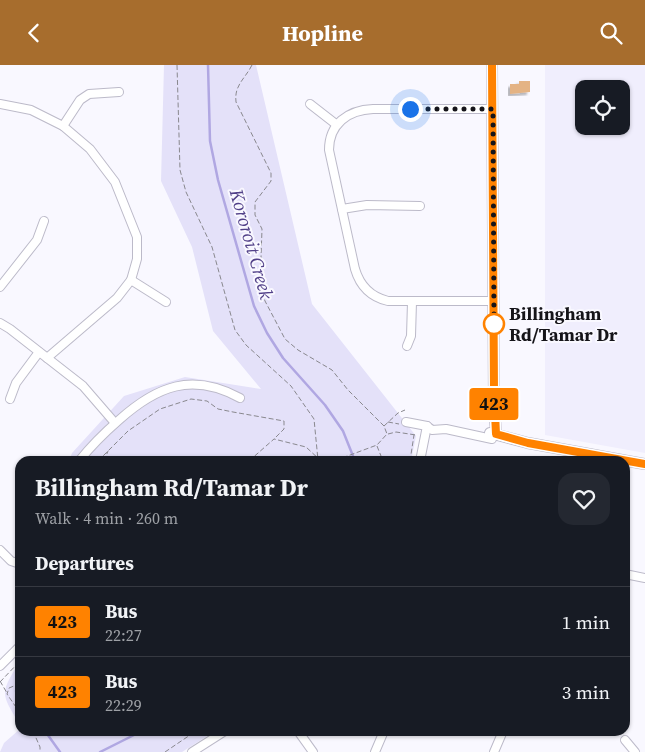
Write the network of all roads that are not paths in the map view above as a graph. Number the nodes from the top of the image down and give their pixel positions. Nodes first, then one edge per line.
1 (492, 65) edge
2 (118, 92) dead end
3 (0, 104) edge
4 (310, 104) dead end
5 (493, 109) junction
6 (337, 125) junction
7 (63, 126) junction
8 (420, 206) dead end
9 (342, 209) junction
10 (44, 221) dead end
11 (131, 280) junction
12 (0, 287) edge
13 (494, 301) junction
14 (166, 302) dead end
15 (412, 302) junction
16 (0, 323) edge
17 (407, 346) dead end
18 (39, 353) junction
19 (47, 357) junction
20 (240, 398) dead end
21 (10, 399) dead end
22 (115, 423) junction
23 (406, 423) road end
24 (425, 426) junction
25 (493, 436) junction
26 (83, 456) edge
27 (420, 456) edge
28 (600, 456) edge
29 (630, 461) edge
30 (645, 464) edge
31 (0, 550) edge
32 (15, 562) edge
33 (630, 575) edge
34 (645, 578) edge
35 (15, 651) edge
36 (0, 666) edge
37 (217, 736) edge
38 (302, 736) edge
39 (382, 736) edge
40 (501, 736) edge
41 (626, 740) dead end
42 (192, 752) edge
43 (313, 752) edge
44 (375, 752) edge
45 (494, 752) edge
46 (635, 752) edge

1 - 5 street
2 - 7 street
3 - 7 street
4 - 6 street
5 - 6 street
5 - 13 street
6 - 9 street
7 - 11 street
8 - 9 street
9 - 15 street
10 - 12 street
11 - 14 street
11 - 19 street
13 - 15 street
13 - 25 street
15 - 17 street
16 - 18 street
18 - 19 street
18 - 21 street
19 - 22 street
20 - 22 street
22 - 26 street
23 - 24 street
24 - 25 street
24 - 27 street
25 - 28 street
29 - 30 street
31 - 32 street
33 - 34 street
35 - 36 street
37 - 42 street
38 - 43 street
39 - 44 street
40 - 45 street
41 - 46 street

